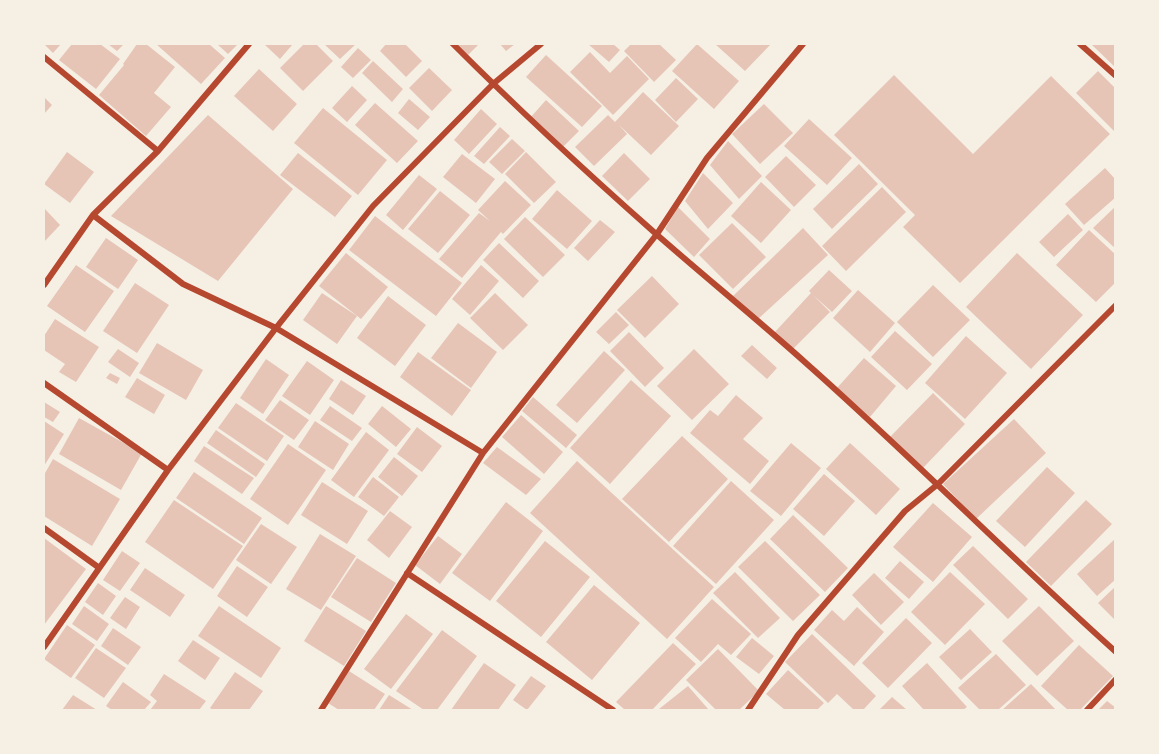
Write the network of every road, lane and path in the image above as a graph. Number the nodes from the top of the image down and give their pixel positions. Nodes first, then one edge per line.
1 (249, 44) edge
2 (453, 44) edge
3 (541, 44) edge
4 (803, 44) edge
5 (1080, 44) edge
6 (44, 57) edge
7 (1116, 76) edge
8 (493, 84) junction
9 (158, 151) junction
10 (93, 215) junction
11 (657, 234) junction
12 (44, 285) edge
13 (1116, 305) edge
14 (276, 328) junction
15 (44, 383) edge
16 (483, 453) junction
17 (168, 470) junction
18 (938, 483) junction
19 (44, 528) edge
20 (98, 567) junction
21 (407, 573) junction
22 (44, 647) edge
23 (1116, 652) edge
24 (1116, 679) edge
25 (321, 711) edge
26 (613, 711) edge
27 (748, 711) edge
28 (1087, 711) edge

1 - 9 street
2 - 8 street
3 - 8 street
4 - 11 street
5 - 7 street
6 - 9 street
8 - 11 street
8 - 14 street
9 - 10 street
10 - 12 street
10 - 14 street
11 - 16 street
11 - 18 street
13 - 18 street
14 - 16 street
14 - 17 street
15 - 17 street
16 - 21 street
17 - 20 street
18 - 23 street
18 - 27 street
19 - 20 street
20 - 22 street
21 - 25 street
21 - 26 street
24 - 28 street

